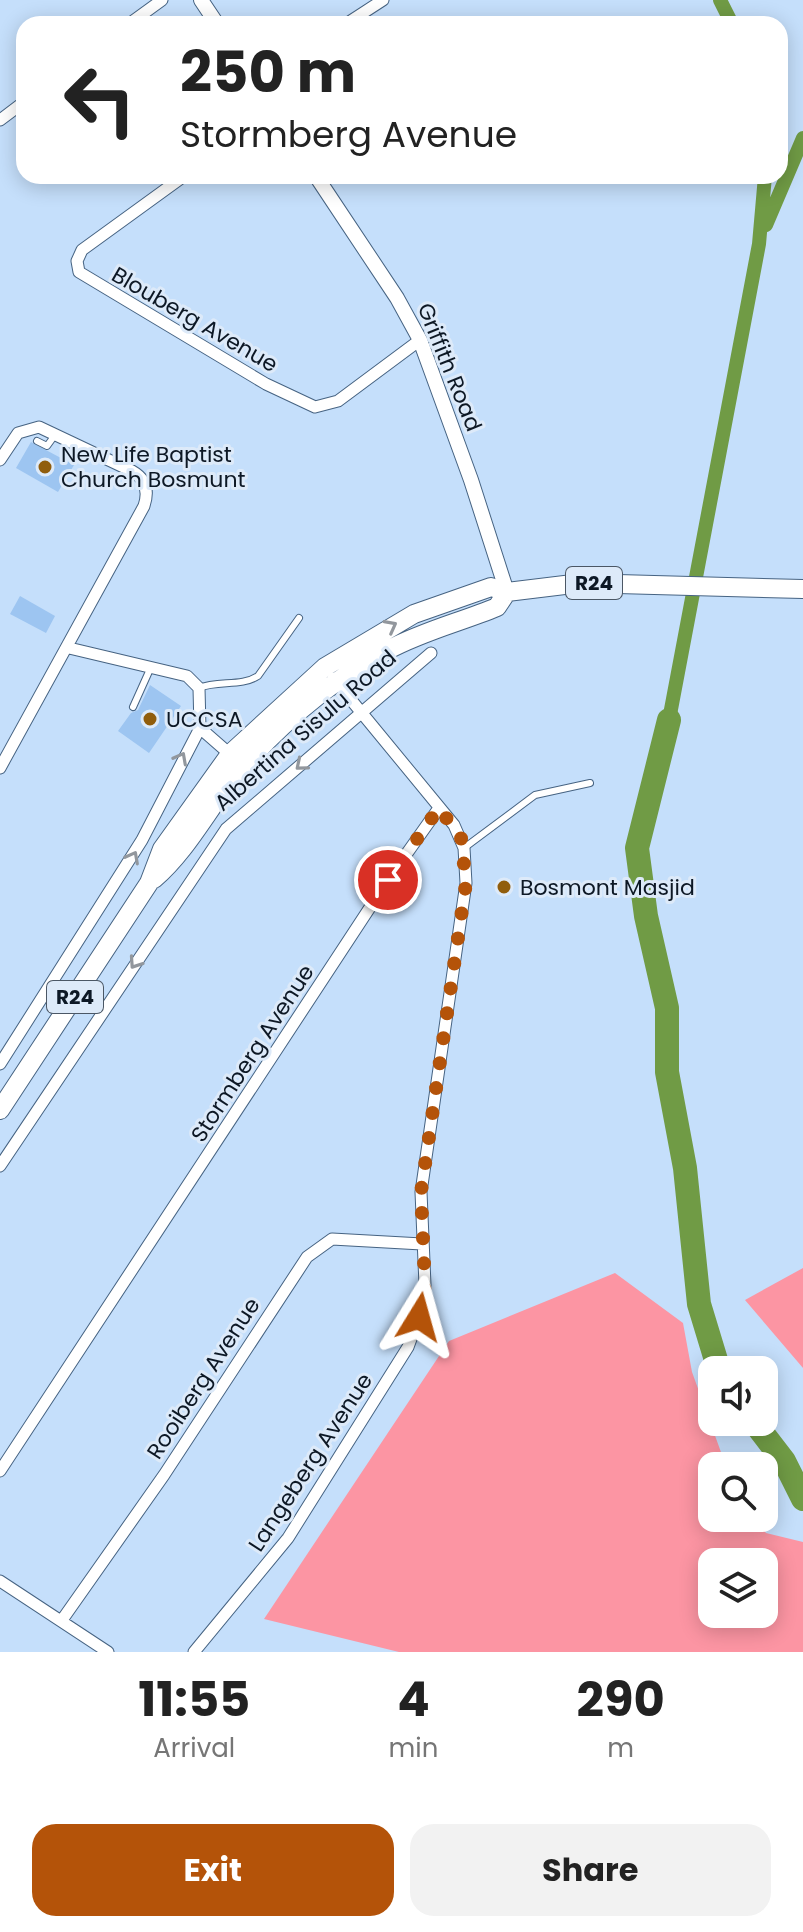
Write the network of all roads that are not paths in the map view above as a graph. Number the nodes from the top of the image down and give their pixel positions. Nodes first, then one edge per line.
1 (162, 0) edge
2 (383, 0) edge
3 (140, 16) edge
4 (358, 16) edge
5 (173, 184) edge
6 (321, 184) edge
7 (420, 340) junction
8 (57, 432) junction
9 (37, 441) dead end
10 (0, 460) edge
11 (803, 589) edge
12 (507, 592) junction
13 (299, 618) dead end
14 (69, 648) junction
15 (431, 653) dead end
16 (152, 665) junction
17 (325, 667) junction
18 (336, 683) junction
19 (199, 688) junction
20 (133, 707) dead end
21 (360, 715) junction
22 (200, 728) junction
23 (237, 759) junction
24 (1, 764) edge
25 (590, 783) dead end
26 (439, 808) junction
27 (464, 848) junction
28 (0, 1064) edge
29 (0, 1110) edge
30 (0, 1166) edge
31 (422, 1244) junction
32 (0, 1471) edge
33 (0, 1581) edge
34 (62, 1620) junction
35 (108, 1652) edge
36 (194, 1652) edge

1 - 3 street
2 - 4 street
5 - 7 street, Blouberg Avenue
6 - 7 street, Griffith Road
7 - 12 street, Griffith Road
8 - 9 lane
8 - 10 street
8 - 14 street
11 - 12 main road, Albertina Sisulu Road / R24
17 -> 12 main road, Albertina Sisulu Road / R24
12 - 18 main road, Albertina Sisulu Road / R24
13 - 19 lane
14 - 16 street
14 - 24 street
15 - 21 street, Albertina Sisulu Road
16 - 19 street
16 - 20 lane
17 - 18 street
17 - 23 main road, Albertina Sisulu Road / R24
18 - 21 street
18 - 23 main road, Albertina Sisulu Road / R24
19 - 22 street
21 - 26 street
21 -> 30 street, Albertina Sisulu Road
22 - 23 street
28 -> 22 street
23 - 29 main road, Albertina Sisulu Road / R24
25 - 27 lane
26 - 27 street, Langeberg Avenue
26 - 32 street, Stormberg Avenue
27 - 31 street, Langeberg Avenue
31 - 34 street, Rooiberg Avenue
31 - 36 street, Langeberg Avenue
33 - 34 street
34 - 35 street

